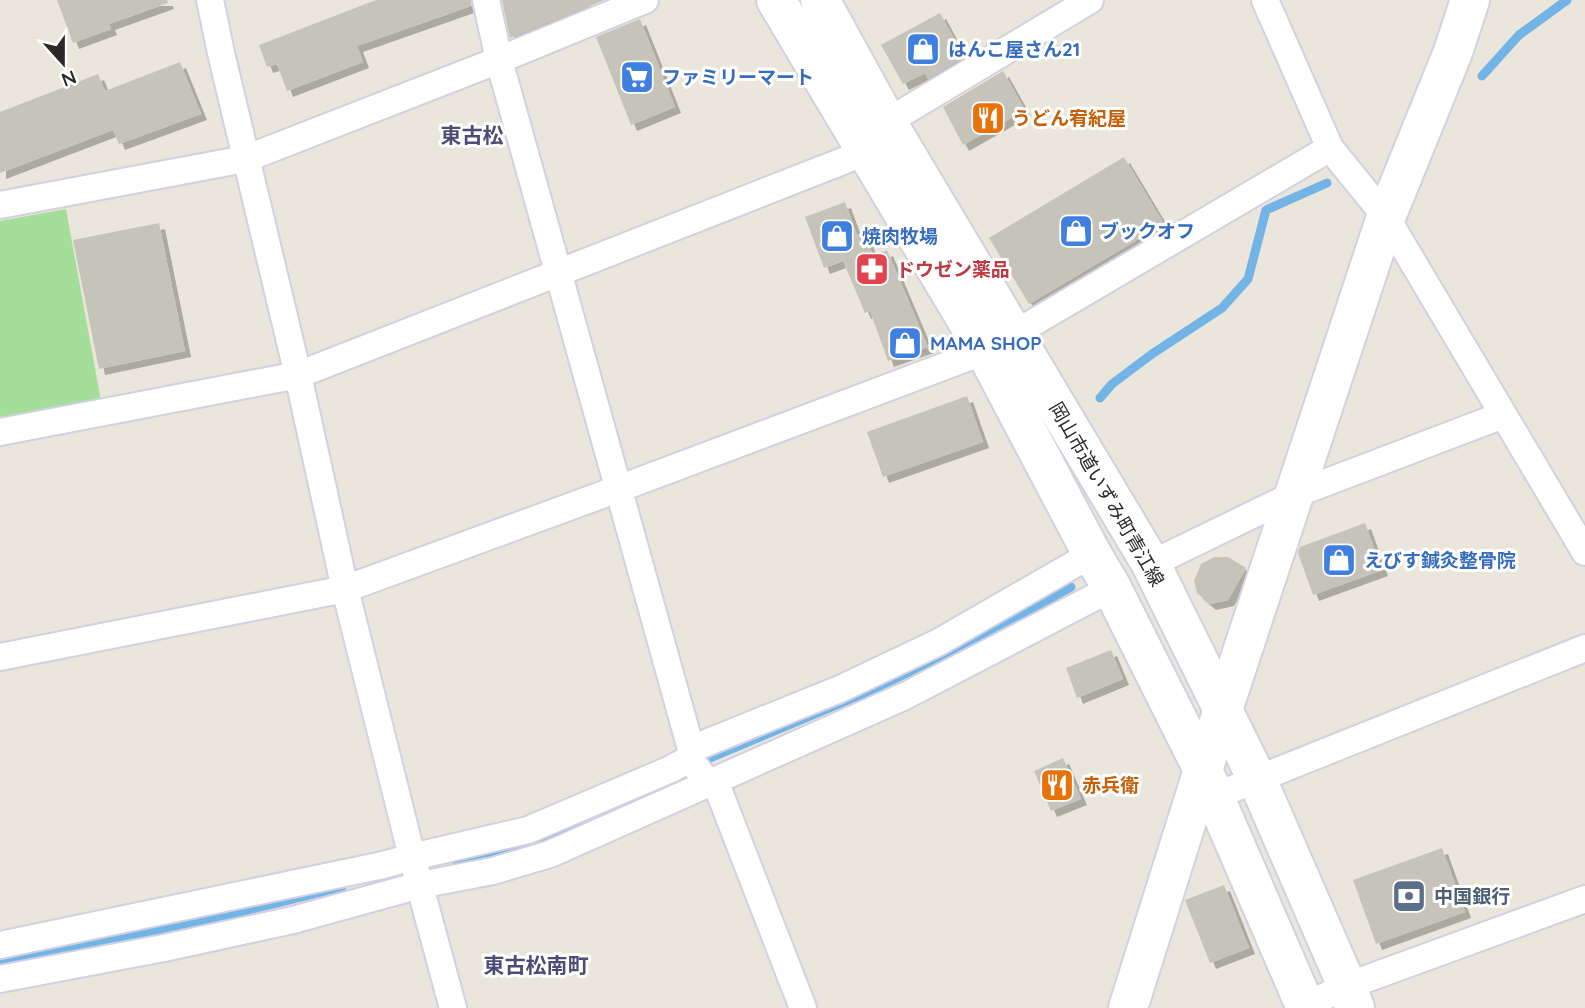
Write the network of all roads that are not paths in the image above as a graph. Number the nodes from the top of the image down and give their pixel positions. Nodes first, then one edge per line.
1 (210, 0) edge
2 (486, 0) edge
3 (645, 0) edge
4 (776, 0) edge
5 (820, 0) edge
6 (1090, 0) edge
7 (1265, 0) edge
8 (1470, 0) edge
9 (499, 60) junction
10 (876, 137) junction
11 (1330, 149) junction
12 (245, 159) junction
13 (0, 205) edge
14 (1386, 217) junction
15 (558, 273) junction
16 (1000, 343) junction
17 (298, 375) junction
18 (1503, 415) junction
19 (0, 432) edge
20 (618, 489) junction
21 (1293, 495) junction
22 (1585, 552) edge
23 (1093, 554) junction
24 (1151, 564) junction
25 (1112, 588) junction
26 (345, 589) junction
27 (1585, 648) edge
28 (0, 657) edge
29 (1223, 712) junction
30 (700, 763) junction
31 (1257, 779) junction
32 (1209, 783) junction
33 (412, 857) junction
34 (420, 885) junction
35 (1585, 899) edge
36 (0, 945) edge
37 (0, 979) edge
38 (1351, 997) edge
39 (1304, 1007) edge
40 (453, 1008) edge
41 (803, 1008) edge
42 (1128, 1008) edge

1 - 12 street
2 - 9 street
3 - 9 street
4 - 10 street, 岡山市道いずみ町青江線
5 - 10 street, 岡山市道いずみ町青江線
6 - 10 street
7 - 11 street
8 - 14 street
9 - 12 street
9 - 15 street
10 - 15 street
10 - 16 street, 岡山市道いずみ町青江線
11 - 14 street
11 - 16 street
12 - 13 street
12 - 17 street
14 - 18 street
14 - 21 street
15 - 17 street
15 - 20 street
16 - 20 street
16 - 23 street, 岡山市道いずみ町青江線
16 - 24 street, 岡山市道いずみ町青江線
17 - 19 street
17 - 26 street
18 - 21 street
18 - 22 street
20 - 26 street
20 - 30 street
21 - 24 street
21 - 29 street
23 - 25 street, 岡山市道いずみ町青江線
23 - 30 street
24 - 29 street, 岡山市道いずみ町青江線
25 - 30 street
25 - 32 street, 岡山市道いずみ町青江線
26 - 28 street
26 - 33 street
27 - 31 street
29 - 31 street, 岡山市道いずみ町青江線
29 - 32 street
30 - 33 street
30 - 34 street
30 - 41 street
31 - 32 street
31 - 38 street, 岡山市道いずみ町青江線
32 - 39 street, 岡山市道いずみ町青江線
32 - 42 street
33 - 34 street
33 - 36 street
34 - 37 street
34 - 40 street
35 - 38 street
38 - 39 street

